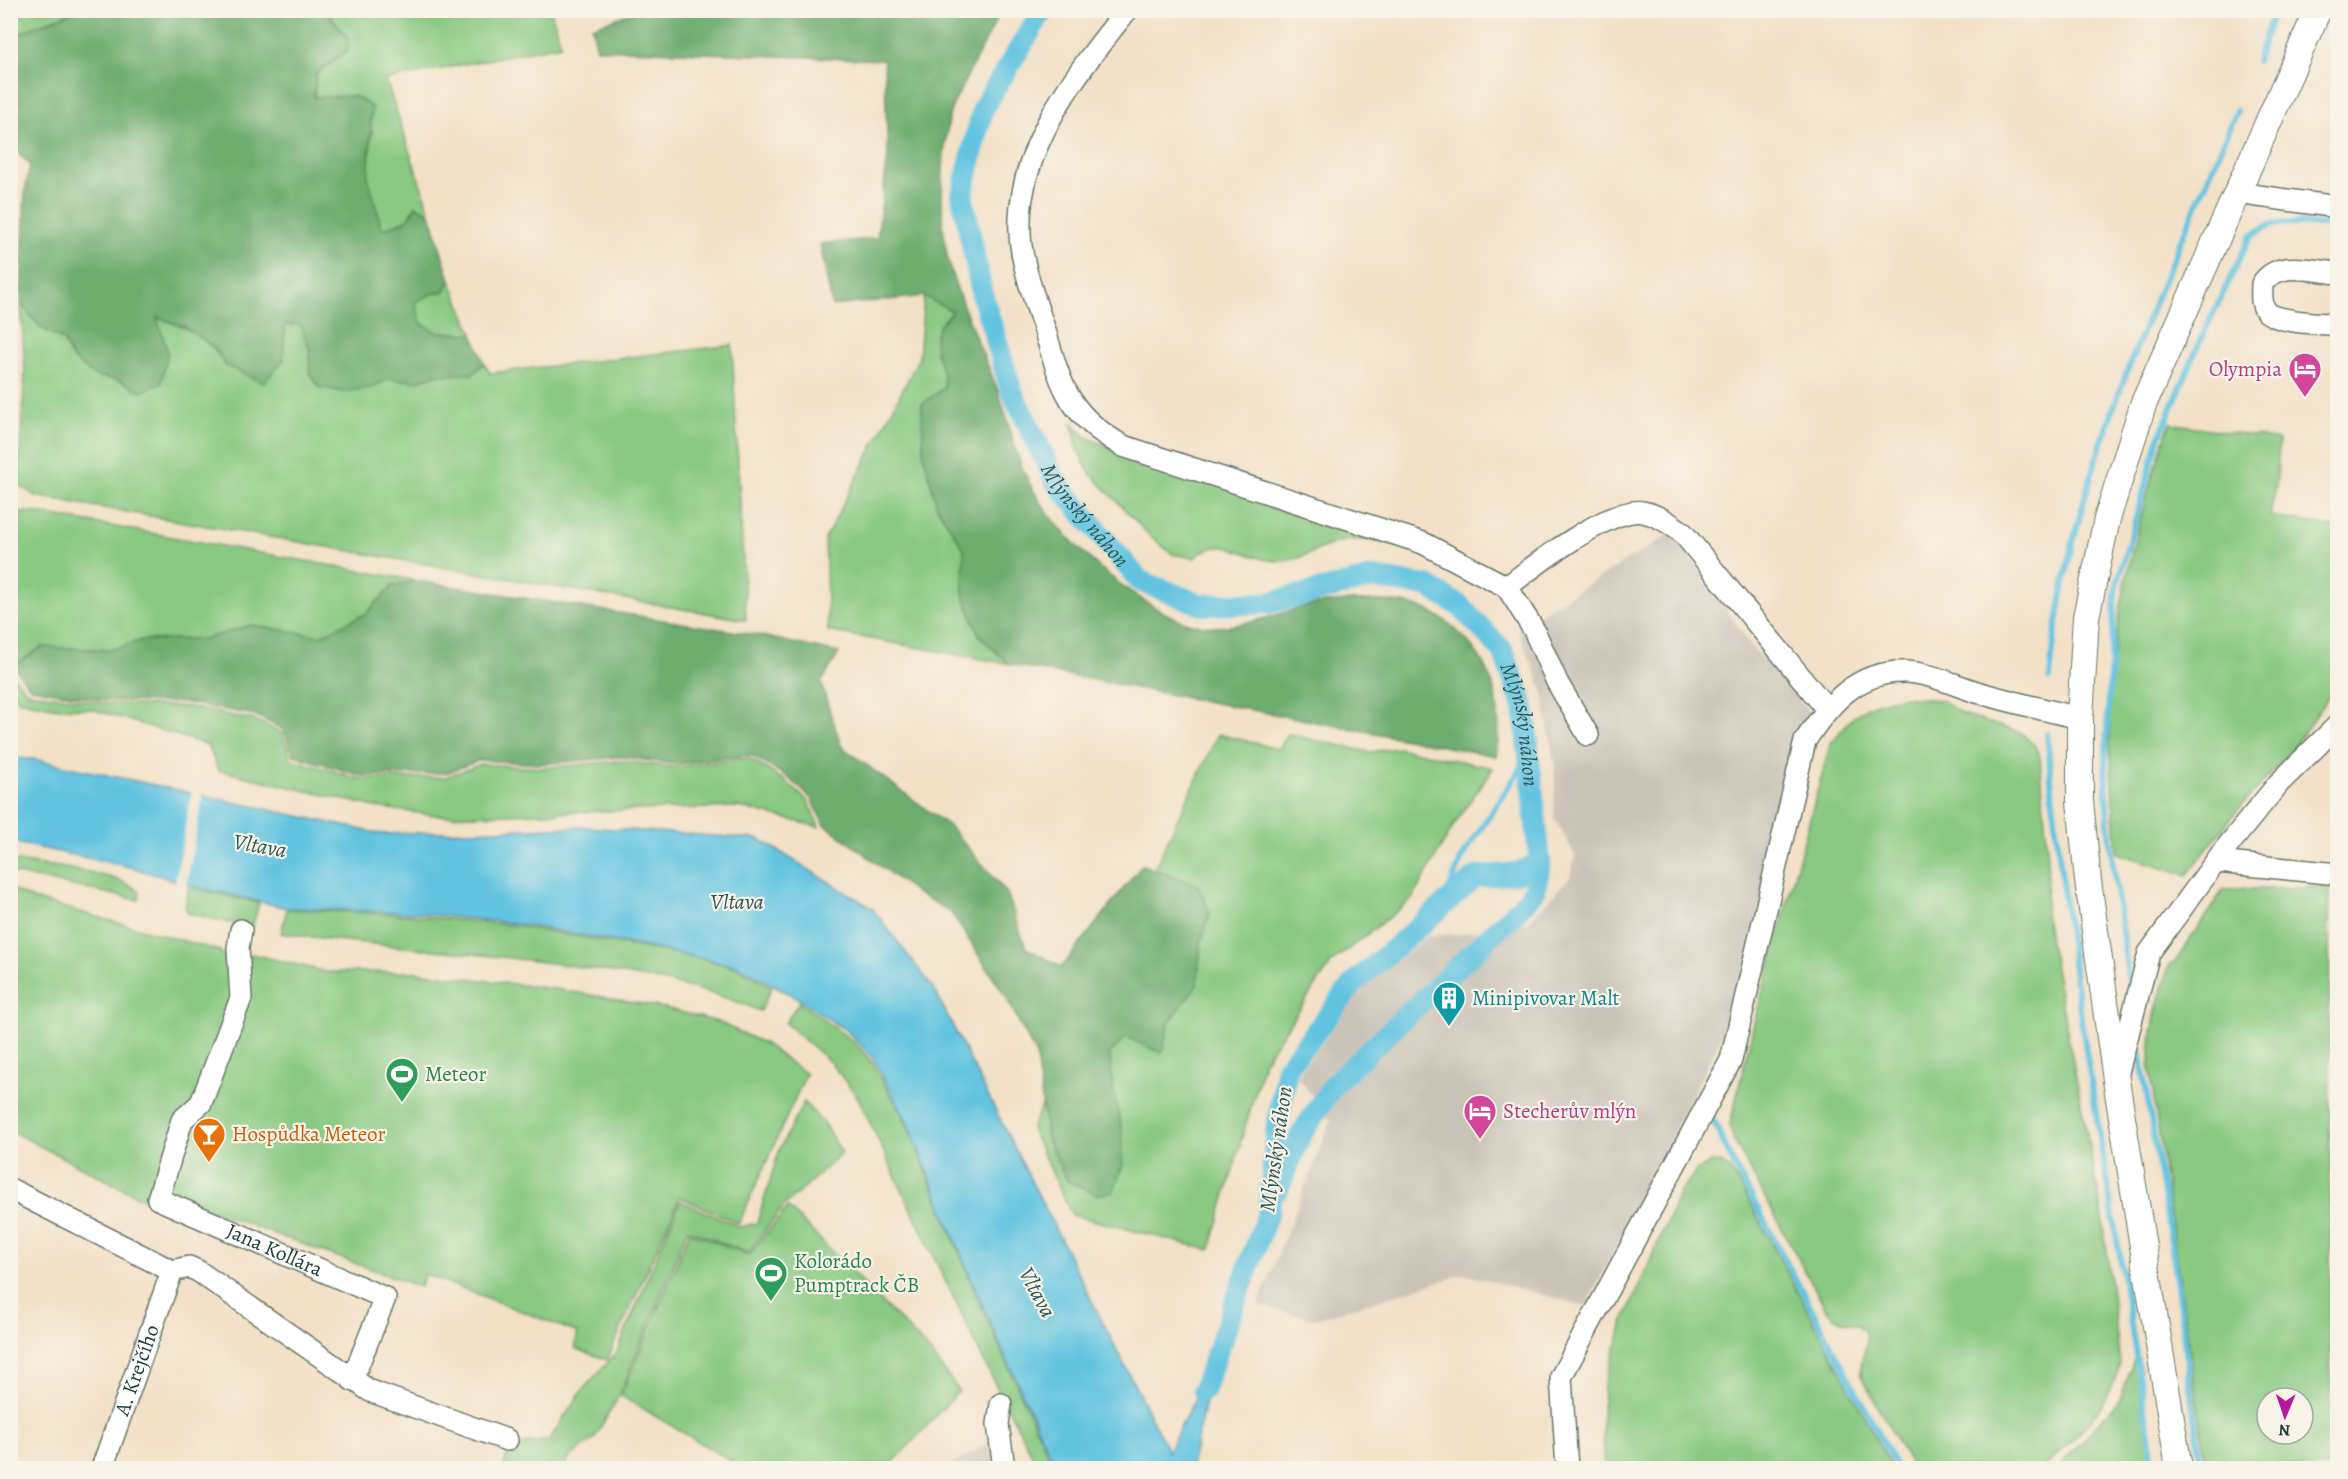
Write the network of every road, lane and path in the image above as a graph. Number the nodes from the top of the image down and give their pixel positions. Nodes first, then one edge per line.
1 (1127, 10) edge
2 (2318, 10) edge
3 (2237, 193) junction
4 (2337, 207) edge
5 (2337, 273) edge
6 (2337, 325) edge
7 (1507, 587) junction
8 (1826, 708) junction
9 (2080, 718) junction
10 (2337, 725) edge
11 (1588, 735) dead end
12 (2217, 862) junction
13 (2337, 874) edge
14 (241, 930) dead end
15 (2116, 1080) junction
16 (10, 1189) edge
17 (172, 1271) junction
18 (352, 1380) junction
19 (1001, 1404) dead end
20 (507, 1440) dead end
21 (102, 1468) edge
22 (1004, 1468) edge
23 (1567, 1468) edge
24 (2179, 1468) edge

1 - 7 street
2 - 3 main road
3 - 4 street
3 - 9 main road
5 - 6 street
7 - 8 street
7 - 11 street
8 - 9 street
8 - 23 street
9 - 15 main road
10 - 12 street
12 - 13 street
12 - 15 street
14 - 18 street, Jana Kollára
15 - 24 main road
16 - 17 street
17 - 18 street
17 - 21 street, A. Krejčího
18 - 20 street
19 - 22 street

